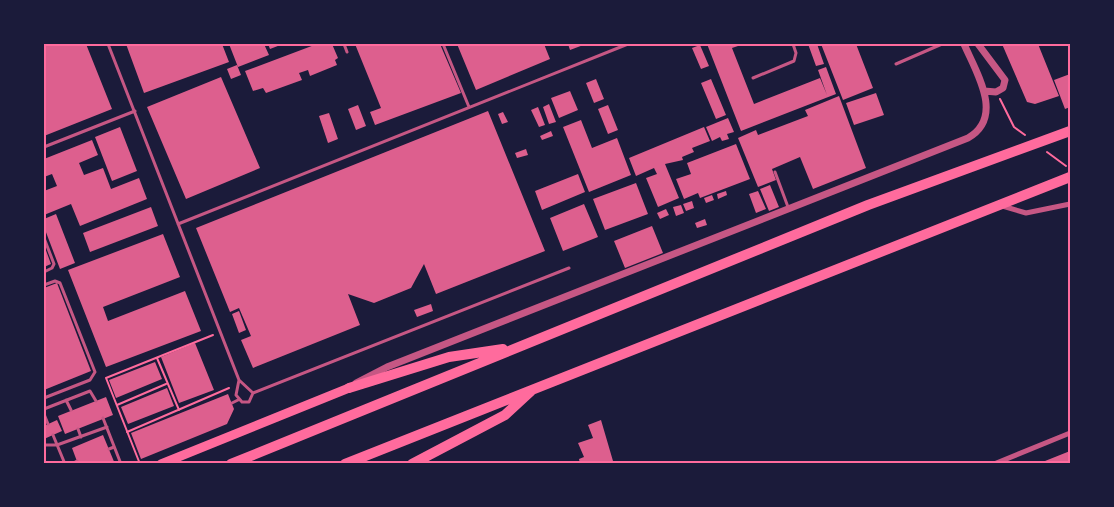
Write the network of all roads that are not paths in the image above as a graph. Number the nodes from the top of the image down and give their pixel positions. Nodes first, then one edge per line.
1 (108, 44) edge
2 (344, 44) edge
3 (443, 44) edge
4 (628, 44) edge
5 (793, 44) edge
6 (942, 44) edge
7 (964, 44) edge
8 (978, 44) edge
9 (347, 52) dead end
10 (896, 64) dead end
11 (753, 78) dead end
12 (984, 91) junction
13 (469, 107) junction
14 (135, 111) junction
15 (1071, 130) edge
16 (44, 147) edge
17 (775, 172) dead end
18 (1071, 177) edge
19 (997, 204) junction
20 (1071, 204) edge
21 (789, 209) junction
22 (178, 224) junction
23 (44, 238) edge
24 (569, 268) dead end
25 (44, 272) edge
26 (44, 285) edge
27 (512, 349) junction
28 (239, 380) junction
29 (349, 388) junction
30 (533, 389) junction
31 (253, 393) junction
32 (44, 398) edge
33 (66, 400) junction
34 (96, 400) dead end
35 (238, 400) junction
36 (232, 403) dead end
37 (44, 409) edge
38 (70, 410) dead end
39 (44, 414) edge
40 (103, 418) dead end
41 (48, 424) dead end
42 (107, 427) junction
43 (78, 429) dead end
44 (1071, 433) edge
45 (52, 435) dead end
46 (81, 436) junction
47 (44, 445) edge
48 (57, 445) junction
49 (114, 447) junction
50 (109, 449) dead end
51 (77, 461) dead end
52 (65, 464) edge
53 (72, 464) edge
54 (121, 464) edge
55 (161, 464) edge
56 (231, 464) edge
57 (345, 464) edge
58 (412, 464) edge
59 (994, 464) edge

1 - 14 lane
2 - 9 lane
3 - 13 lane
4 - 13 lane
5 - 11 lane
6 - 10 lane
7 - 12 street
8 - 12 street
12 - 21 street
13 - 22 lane
14 - 16 lane
14 - 22 lane
15 - 27 highway
17 - 21 lane
18 - 19 highway
19 - 20 street
19 - 30 highway
21 - 29 street
22 - 28 lane
23 - 25 lane
24 - 31 lane
26 - 32 lane
27 - 29 highway
27 - 56 highway
28 - 31 lane
28 - 35 lane
29 - 55 main road
30 - 57 highway
30 - 58 highway
31 - 35 lane
33 - 34 lane
33 - 37 lane
33 - 38 lane
35 - 36 lane
39 - 41 lane
40 - 42 lane
42 - 46 lane
42 - 49 lane
43 - 46 lane
44 - 59 street
45 - 48 lane
46 - 48 lane
47 - 48 lane
48 - 52 lane
49 - 50 lane
49 - 54 lane
51 - 53 lane

